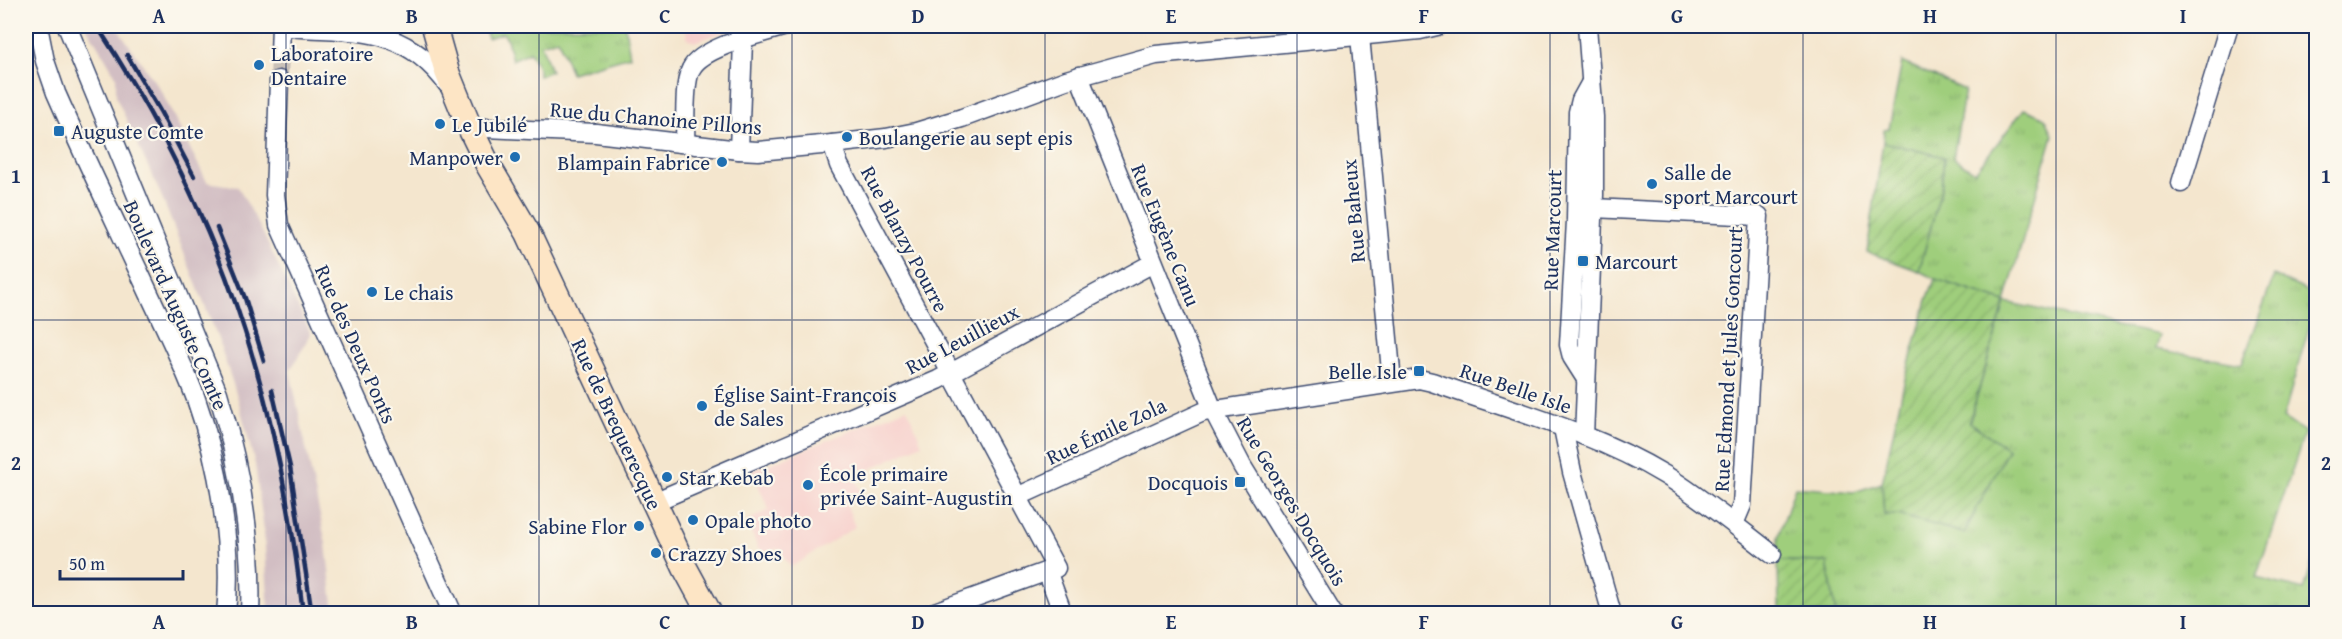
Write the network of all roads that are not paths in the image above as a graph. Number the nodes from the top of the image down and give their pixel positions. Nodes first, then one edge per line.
1 (38, 26) edge
2 (67, 26) edge
3 (280, 26) edge
4 (434, 26) edge
5 (443, 26) edge
6 (786, 26) edge
7 (1437, 26) edge
8 (1587, 26) edge
9 (2229, 26) edge
10 (1360, 36) junction
11 (743, 40) junction
12 (280, 53) tunnel mouth
13 (1079, 76) junction
14 (279, 80) tunnel mouth
15 (1591, 82) junction
16 (454, 93) junction
17 (477, 127) junction
18 (685, 143) junction
19 (832, 144) junction
20 (739, 150) junction
21 (2181, 183) dead end
22 (1593, 208) junction
23 (1153, 263) junction
24 (951, 373) junction
25 (1586, 379) junction
26 (1392, 382) junction
27 (1212, 410) junction
28 (1563, 428) junction
29 (1584, 436) junction
30 (1019, 496) junction
31 (654, 501) junction
32 (1734, 524) junction
33 (1772, 554) dead end
34 (1047, 571) junction
35 (226, 614) edge
36 (250, 614) edge
37 (453, 614) edge
38 (710, 614) edge
39 (929, 614) edge
40 (1063, 614) edge
41 (1333, 614) edge
42 (1612, 614) edge

1 - 35 street, Boulevard Auguste Comte
2 - 36 street, Boulevard Auguste Comte
3 - 12 street
3 - 16 street
4 - 16 main road, Rue de Brequerecque
5 - 17 main road, Rue de Brequerecque
6 - 11 street
7 - 10 street, Rue du Chanoine Pillons
8 - 15 street, Rue Marcourt
9 - 21 street
10 - 13 street, Rue du Chanoine Pillons
10 - 26 street, Rue Baheux
11 - 18 street
11 - 20 street
13 - 19 street, Rue du Chanoine Pillons
13 - 23 street, Rue Eugène Canu
14 - 37 street, Rue des Deux Ponts
15 - 22 street, Rue Marcourt
15 - 25 street, Rue Marcourt
16 - 17 main road, Rue de Brequerecque
17 - 18 street, Rue du Chanoine Pillons
17 - 31 main road, Rue de Brequerecque
18 - 20 street, Rue du Chanoine Pillons
19 - 20 street, Rue du Chanoine Pillons
19 - 24 street, Rue Blanzy Pourre
22 - 25 street, Rue Marcourt
22 - 32 street, Rue Edmond et Jules Goncourt
23 - 24 street, Rue Leuillieux
23 - 27 street, Rue Eugène Canu
24 - 30 street, Rue Blanzy Pourre
24 - 31 street, Rue Leuillieux
25 - 29 street, Rue Marcourt
26 - 27 street, Rue Belle Isle
26 - 28 street, Rue Belle Isle
27 - 30 street, Rue Émile Zola
27 - 41 street, Rue Georges Docquois
28 - 29 street, Rue Belle Isle
28 - 42 street
29 - 32 street, Rue Belle Isle
30 - 34 street, Rue Blanzy Pourre
31 - 38 main road, Rue de Brequerecque
32 - 33 street, Rue Belle Isle
34 - 39 street
34 - 40 street

